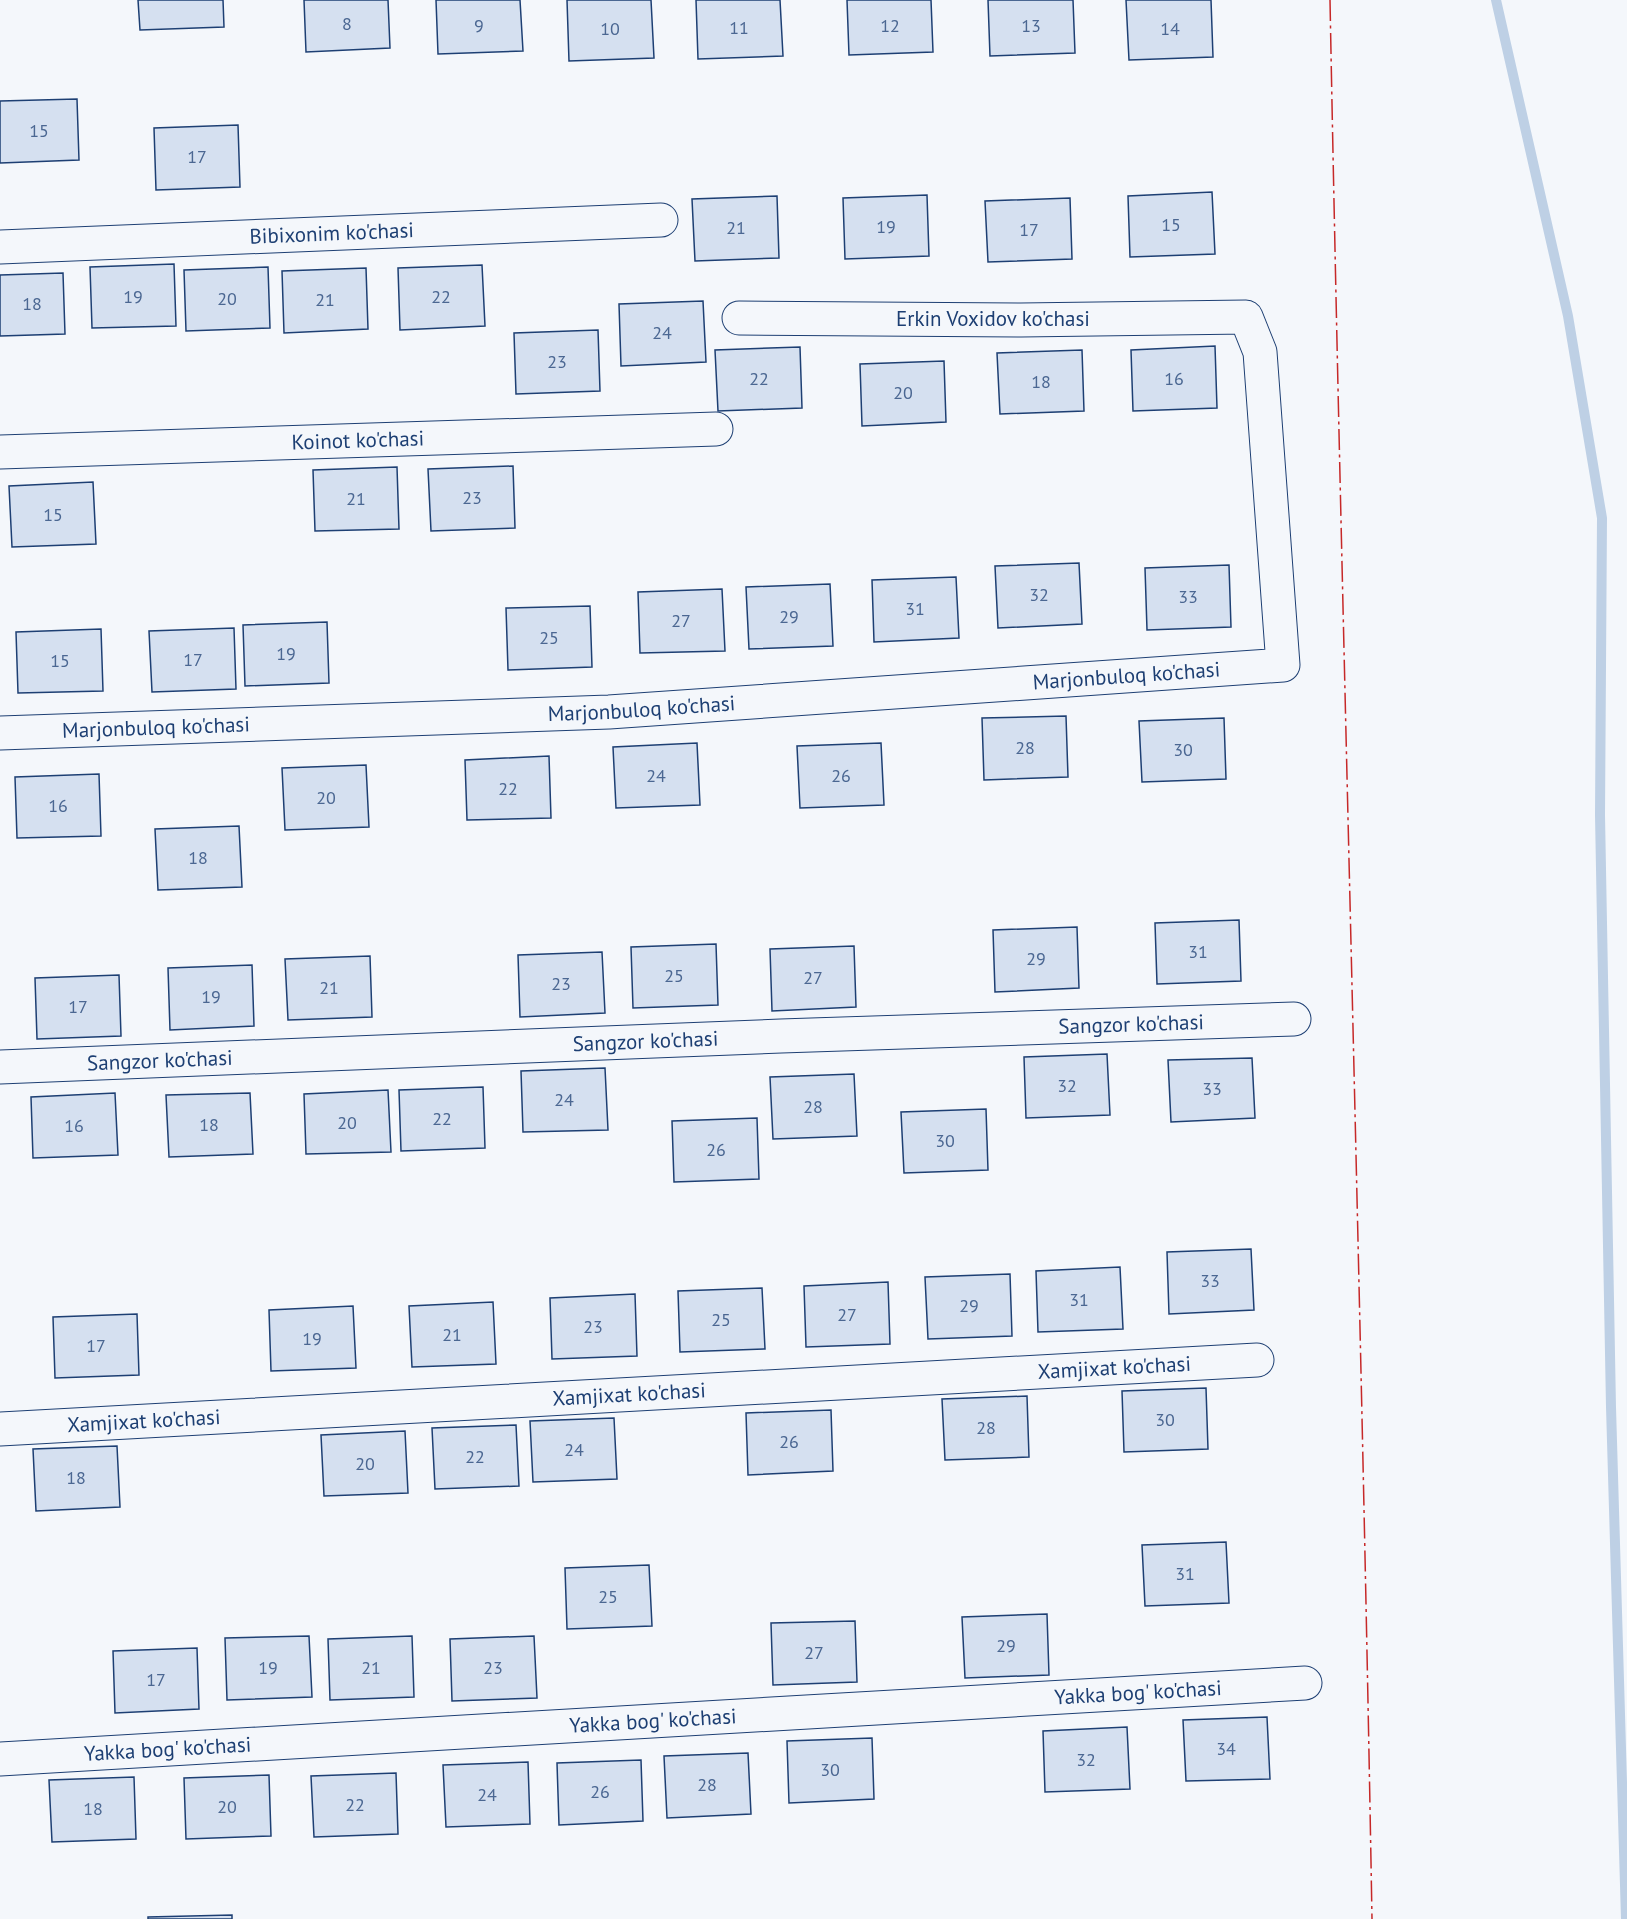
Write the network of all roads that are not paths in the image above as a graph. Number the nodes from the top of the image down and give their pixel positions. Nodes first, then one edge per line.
1 (661, 220) dead end
2 (0, 247) edge
3 (739, 318) dead end
4 (716, 429) dead end
5 (0, 452) edge
6 (1283, 665) joint
7 (0, 733) edge
8 (1294, 1019) dead end
9 (0, 1067) edge
10 (1257, 1360) dead end
11 (0, 1429) edge
12 (1305, 1683) dead end
13 (0, 1759) edge

1 - 2 street, Bibixonim ko'chasi
3 - 6 street, Erkin Voxidov ko'chasi
4 - 5 street, Koinot ko'chasi
6 - 7 street, Marjonbuloq ko'chasi
8 - 9 street, Sangzor ko'chasi
10 - 11 street, Xamjixat ko'chasi
12 - 13 street, Yakka bog' ko'chasi

